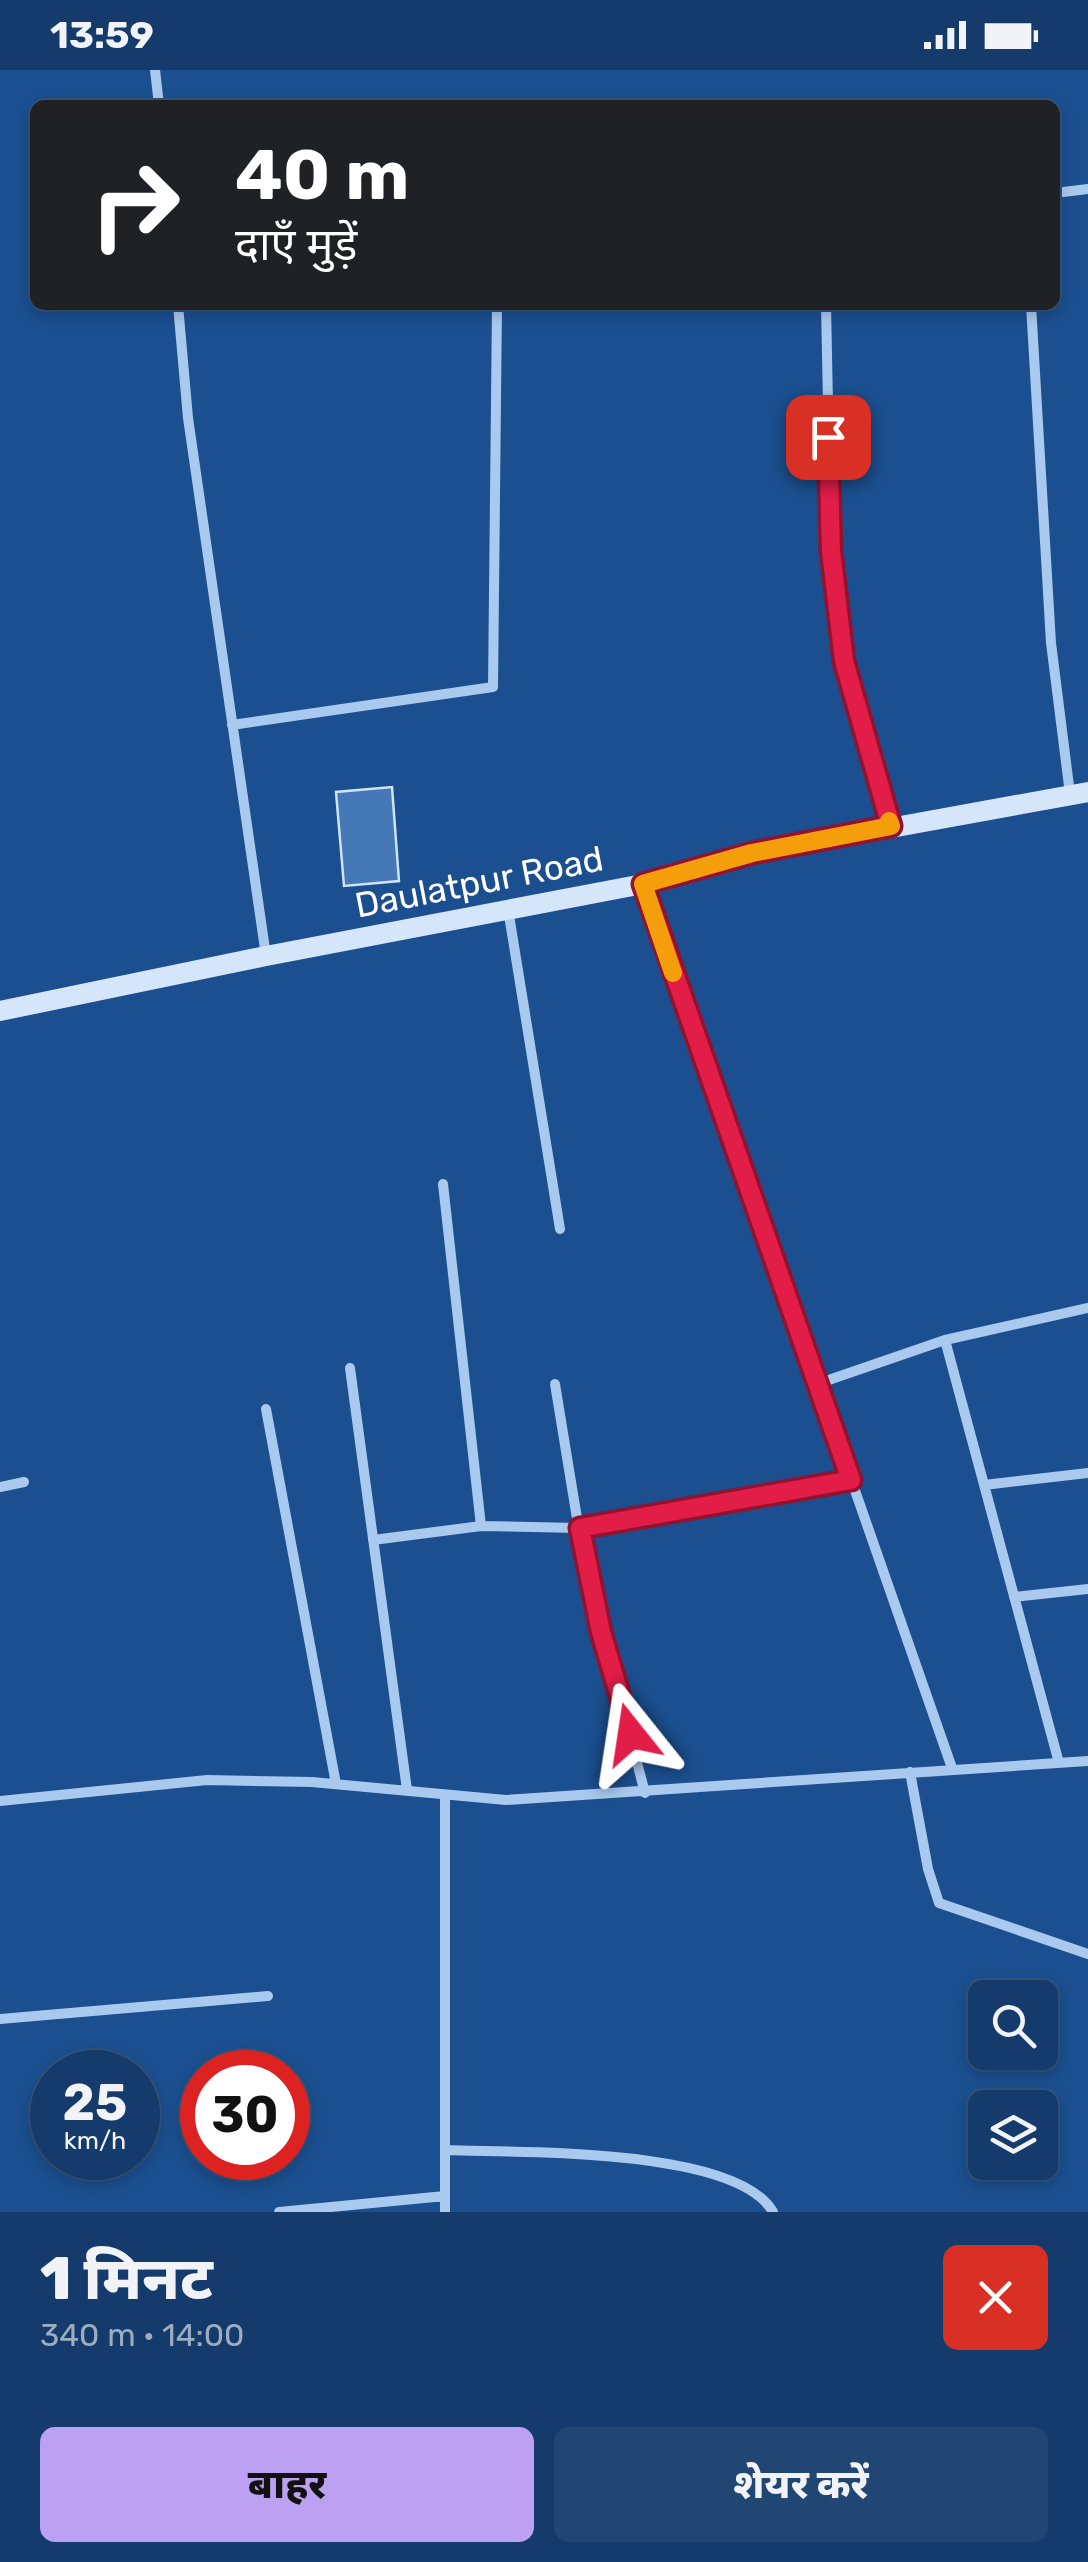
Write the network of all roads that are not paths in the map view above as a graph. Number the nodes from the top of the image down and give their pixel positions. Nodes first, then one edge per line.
1 (155, 70) edge
2 (158, 100) edge
3 (1088, 189) edge
4 (1060, 192) edge
5 (178, 310) edge
6 (497, 310) edge
7 (826, 310) edge
8 (1031, 310) edge
9 (232, 725) junction
10 (1079, 794) edge
11 (891, 826) junction
12 (643, 884) junction
13 (508, 910) junction
14 (266, 956) junction
15 (0, 1011) edge
16 (442, 1184) dead end
17 (560, 1229) dead end
18 (1088, 1308) edge
19 (945, 1340) junction
20 (350, 1368) dead end
21 (555, 1384) dead end
22 (818, 1384) junction
23 (266, 1409) dead end
24 (1088, 1473) edge
25 (851, 1480) junction
26 (24, 1482) dead end
27 (984, 1485) junction
28 (0, 1486) edge
29 (481, 1526) junction
30 (580, 1528) junction
31 (373, 1540) junction
32 (1088, 1589) edge
33 (1014, 1597) junction
34 (1088, 1761) edge
35 (1059, 1763) junction
36 (952, 1768) junction
37 (910, 1772) junction
38 (336, 1784) junction
39 (406, 1790) junction
40 (644, 1792) junction
41 (444, 1796) junction
42 (0, 1801) edge
43 (1088, 1954) edge
44 (268, 1996) dead end
45 (0, 2019) edge
46 (447, 2150) junction
47 (445, 2196) junction
48 (279, 2212) edge
49 (445, 2212) edge
50 (773, 2212) edge

1 - 2 street
3 - 4 street
5 - 9 street
6 - 9 street
7 - 11 street
8 - 10 street
9 - 14 street
10 - 11 street, Daulatpur Road
11 - 12 street, Daulatpur Road
12 - 13 street, Daulatpur Road
12 - 22 street
13 - 14 street, Daulatpur Road
13 - 17 street
14 - 15 street, Daulatpur Road
16 - 29 street
18 - 19 street
19 - 22 street
19 - 27 street
20 - 31 street
21 - 30 street
22 - 25 street
23 - 38 street
24 - 27 street
25 - 30 street
25 - 36 street
26 - 28 street
27 - 33 street
29 - 30 street
29 - 31 street
30 - 40 street
31 - 39 street
32 - 33 street
33 - 35 street
34 - 35 street
35 - 36 street
36 - 37 street
37 - 40 street
37 - 43 street
38 - 39 street
38 - 42 street
39 - 41 street
40 - 41 street
41 - 46 street
44 - 45 street
46 - 47 street
46 - 50 street
47 - 48 street
47 - 49 street

